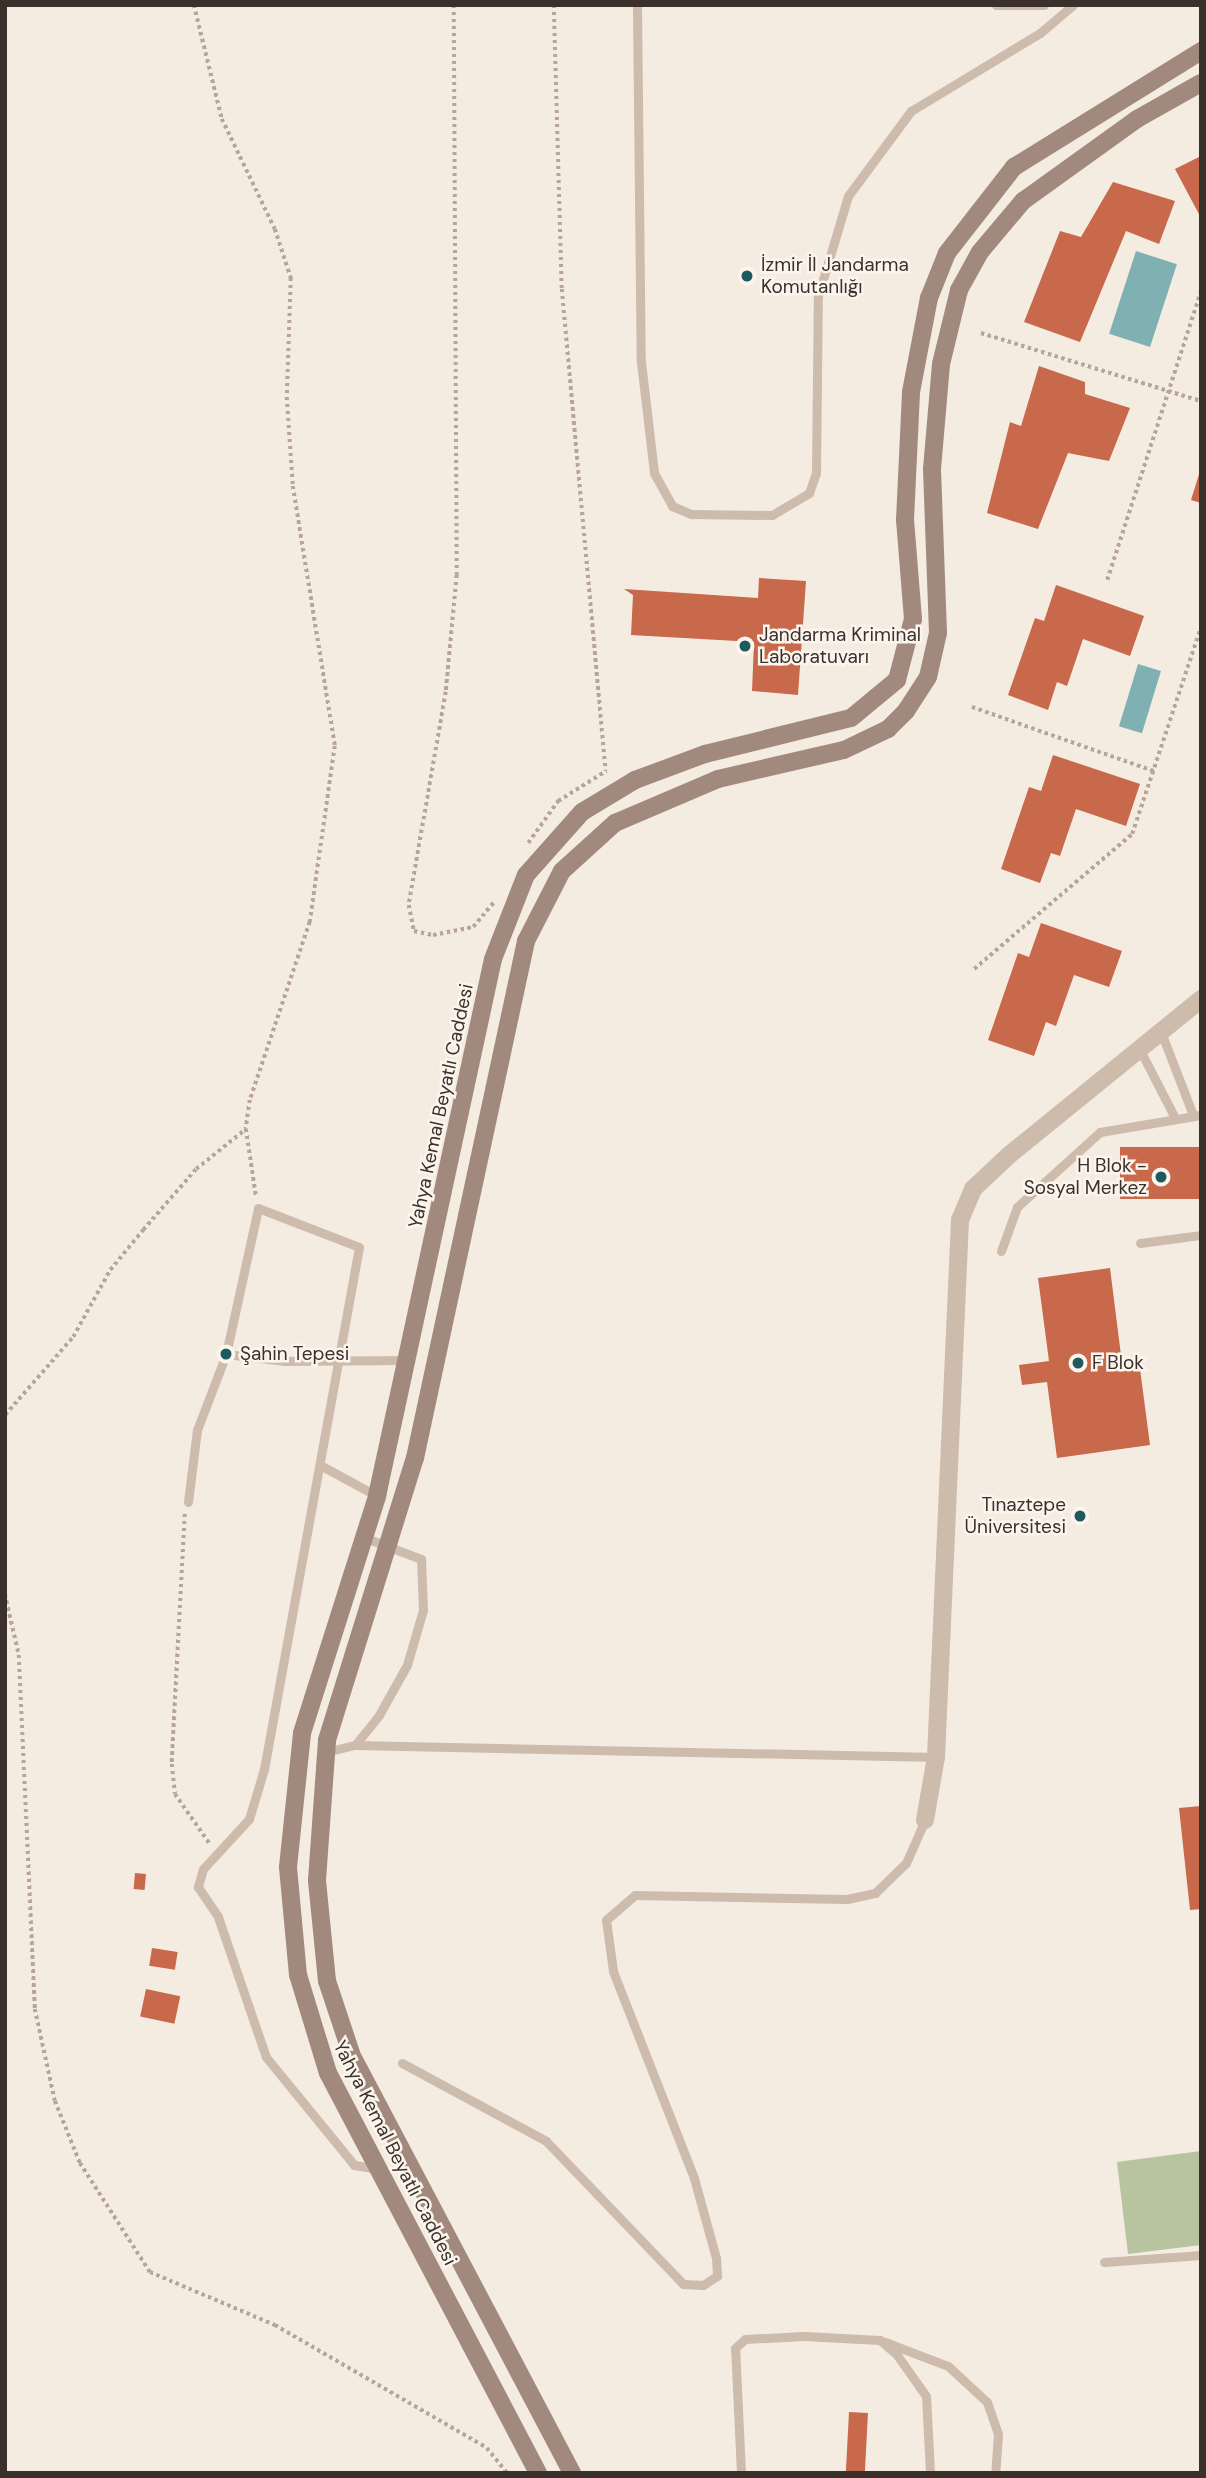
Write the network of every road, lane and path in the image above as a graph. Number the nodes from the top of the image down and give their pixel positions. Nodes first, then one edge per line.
1 (194, 5) edge
2 (454, 5) edge
3 (554, 5) edge
4 (637, 5) edge
5 (996, 5) edge
6 (1044, 5) edge
7 (1073, 5) edge
8 (1201, 51) edge
9 (1201, 83) edge
10 (1201, 291) edge
11 (981, 333) dead end
12 (1167, 391) junction
13 (1201, 401) edge
14 (1107, 580) dead end
15 (1201, 627) edge
16 (972, 707) dead end
17 (606, 771) junction
18 (1154, 771) junction
19 (597, 802) junction
20 (523, 850) dead end
21 (501, 889) dead end
22 (974, 969) dead end
23 (1201, 999) edge
24 (1161, 1032) junction
25 (1139, 1048) junction
26 (1197, 1115) edge
27 (1175, 1118) junction
28 (246, 1129) junction
29 (258, 1208) junction
30 (1201, 1235) edge
31 (1140, 1243) dead end
32 (1001, 1251) dead end
33 (420, 1307) junction
34 (446, 1312) junction
35 (226, 1354) junction
36 (335, 1359) junction
37 (410, 1360) junction
38 (5, 1415) edge
39 (320, 1465) junction
40 (377, 1496) junction
41 (188, 1502) joint
42 (363, 1537) junction
43 (388, 1545) junction
44 (5, 1594) edge
45 (355, 1745) junction
46 (326, 1752) junction
47 (936, 1757) junction
48 (925, 1820) joint
49 (216, 1856) junction
50 (402, 2063) dead end
51 (378, 2169) junction
52 (1201, 2255) edge
53 (1104, 2262) dead end
54 (880, 2340) junction
55 (507, 2473) edge
56 (538, 2473) edge
57 (572, 2473) edge
58 (741, 2473) edge
59 (930, 2473) edge
60 (995, 2473) edge

1 - 28 path
2 - 21 path
3 - 17 path
4 - 7 lane
5 - 6 lane
8 - 19 main road, Yahya Kemal Beyatlı Caddesi
9 - 34 main road, Yahya Kemal Beyatlı Caddesi
10 - 12 path
11 - 12 path
12 - 13 path
12 - 14 path
15 - 18 path
16 - 18 path
17 - 19 path
17 - 20 path
18 - 22 path
19 - 33 main road, Yahya Kemal Beyatlı Caddesi
23 - 24 street
24 - 25 street
24 - 26 lane
25 - 27 lane
25 - 47 street
26 - 27 lane
27 - 32 lane
28 - 29 path
28 - 38 path
29 - 35 lane
29 - 36 lane
30 - 31 lane
33 - 34 main road
33 - 37 main road, Yahya Kemal Beyatlı Caddesi
34 - 43 main road, Yahya Kemal Beyatlı Caddesi
35 - 36 lane
35 - 41 lane
36 - 37 lane
36 - 39 lane
37 - 40 main road, Yahya Kemal Beyatlı Caddesi
39 - 40 lane
39 - 49 lane
40 - 42 main road, Yahya Kemal Beyatlı Caddesi
41 - 49 path
42 - 43 lane
42 - 51 main road, Yahya Kemal Beyatlı Caddesi
43 - 45 lane
43 - 46 main road, Yahya Kemal Beyatlı Caddesi
44 - 55 path
45 - 46 lane
45 - 47 lane
46 - 57 main road, Yahya Kemal Beyatlı Caddesi
47 - 48 street
48 - 50 lane
49 - 51 lane
51 - 56 main road, Yahya Kemal Beyatlı Caddesi
52 - 53 lane
54 - 58 lane
54 - 59 lane
54 - 60 lane

